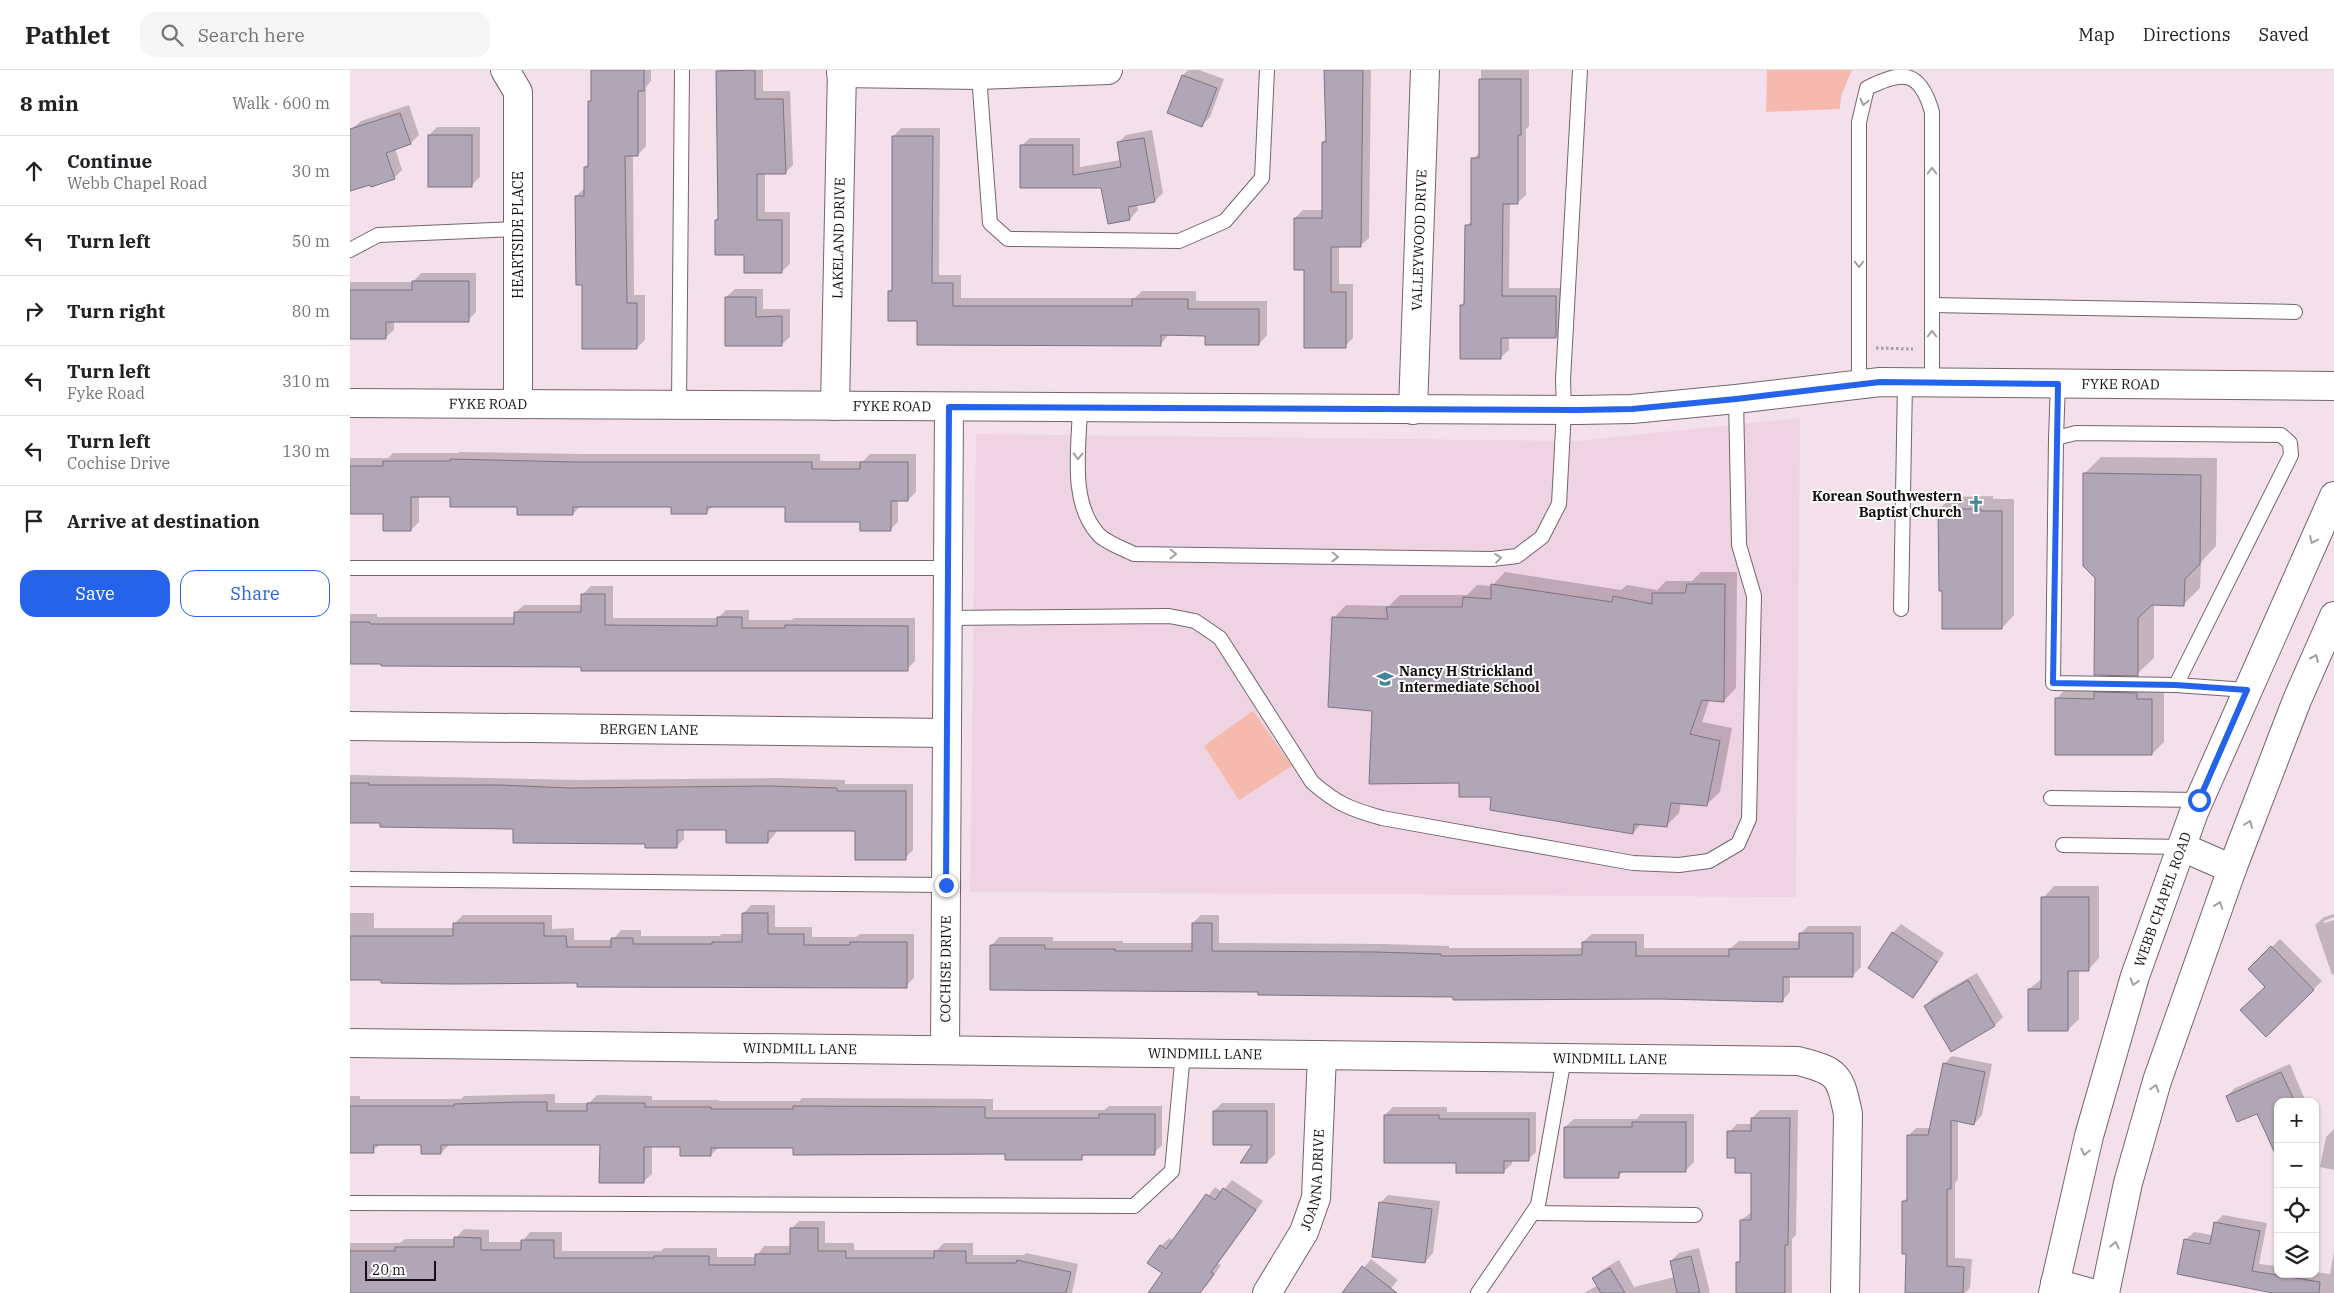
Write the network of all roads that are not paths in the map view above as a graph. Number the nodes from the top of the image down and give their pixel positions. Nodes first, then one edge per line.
1 (505, 70) edge
2 (682, 70) edge
3 (1108, 70) edge
4 (1267, 70) edge
5 (1425, 70) edge
6 (1580, 70) edge
7 (842, 72) edge
8 (979, 75) junction
9 (518, 229) junction
10 (350, 250) edge
11 (1932, 305) junction
12 (2295, 312) dead end
13 (1905, 382) junction
14 (1932, 382) junction
15 (1859, 384) junction
16 (2058, 384) junction
17 (2334, 386) edge
18 (1736, 399) junction
19 (350, 403) edge
20 (518, 404) junction
21 (679, 405) junction
22 (835, 406) junction
23 (949, 407) junction
24 (1080, 408) junction
25 (1413, 410) junction
26 (1564, 410) junction
27 (2056, 438) junction
28 (2334, 496) edge
29 (350, 568) edge
30 (948, 568) junction
31 (1901, 610) dead end
32 (2334, 616) edge
33 (948, 618) junction
34 (2176, 685) junction
35 (2247, 690) junction
36 (350, 726) edge
37 (946, 733) junction
38 (2051, 798) dead end
39 (2199, 800) junction
40 (2063, 845) dead end
41 (2182, 846) junction
42 (2232, 869) junction
43 (350, 879) edge
44 (946, 885) junction
45 (350, 1043) edge
46 (944, 1050) junction
47 (1183, 1053) junction
48 (1322, 1055) junction
49 (1564, 1058) junction
50 (350, 1203) edge
51 (1533, 1213) junction
52 (1696, 1214) dead end
53 (2054, 1288) edge
54 (1267, 1293) edge
55 (1478, 1293) edge
56 (1846, 1293) edge
57 (2091, 1293) edge
58 (2105, 1293) edge

1 - 9 street, HEARTSIDE PLACE
2 - 21 lane
3 - 8 street
4 - 8 lane
5 - 25 street, VALLEYWOOD DRIVE
6 - 26 lane
7 - 8 street
7 - 22 street, LAKELAND DRIVE
9 - 10 lane
9 - 20 street, HEARTSIDE PLACE
11 - 12 lane
14 -> 11 lane
11 -> 15 lane
13 - 14 street, FYKE ROAD
13 - 15 street, FYKE ROAD
13 - 31 lane
14 - 16 street, FYKE ROAD
15 - 18 street, FYKE ROAD
16 - 17 street, FYKE ROAD
16 - 27 lane
18 - 26 street, FYKE ROAD
18 - 33 lane
19 - 20 street, FYKE ROAD
20 - 21 street, FYKE ROAD
21 - 22 street, FYKE ROAD
22 - 23 street, FYKE ROAD
23 - 24 street, FYKE ROAD
23 - 30 street, COCHISE DRIVE
24 - 25 street, FYKE ROAD
24 -> 26 lane
25 - 26 street, FYKE ROAD
27 - 34 lane
27 - 34 lane
28 -> 35 street, WEBB CHAPEL ROAD
29 - 30 lane
30 - 33 street, COCHISE DRIVE
42 -> 32 street
33 - 37 street, COCHISE DRIVE
34 - 35 lane
35 - 39 street, WEBB CHAPEL ROAD
36 - 37 street, BERGEN LANE
37 - 44 street, COCHISE DRIVE
38 - 39 lane
39 - 41 street, WEBB CHAPEL ROAD
40 - 41 lane
41 - 42 street
41 -> 53 street, WEBB CHAPEL ROAD
58 -> 42 street
43 - 44 lane
44 - 46 street, COCHISE DRIVE
45 - 46 street, WINDMILL LANE
46 - 47 street, WINDMILL LANE
47 - 48 street, WINDMILL LANE
47 - 50 lane
48 - 49 street, WINDMILL LANE
48 - 54 street, JOANNA DRIVE
49 - 51 lane
49 - 56 street, WINDMILL LANE
51 - 52 lane
51 - 55 lane
53 - 57 street

